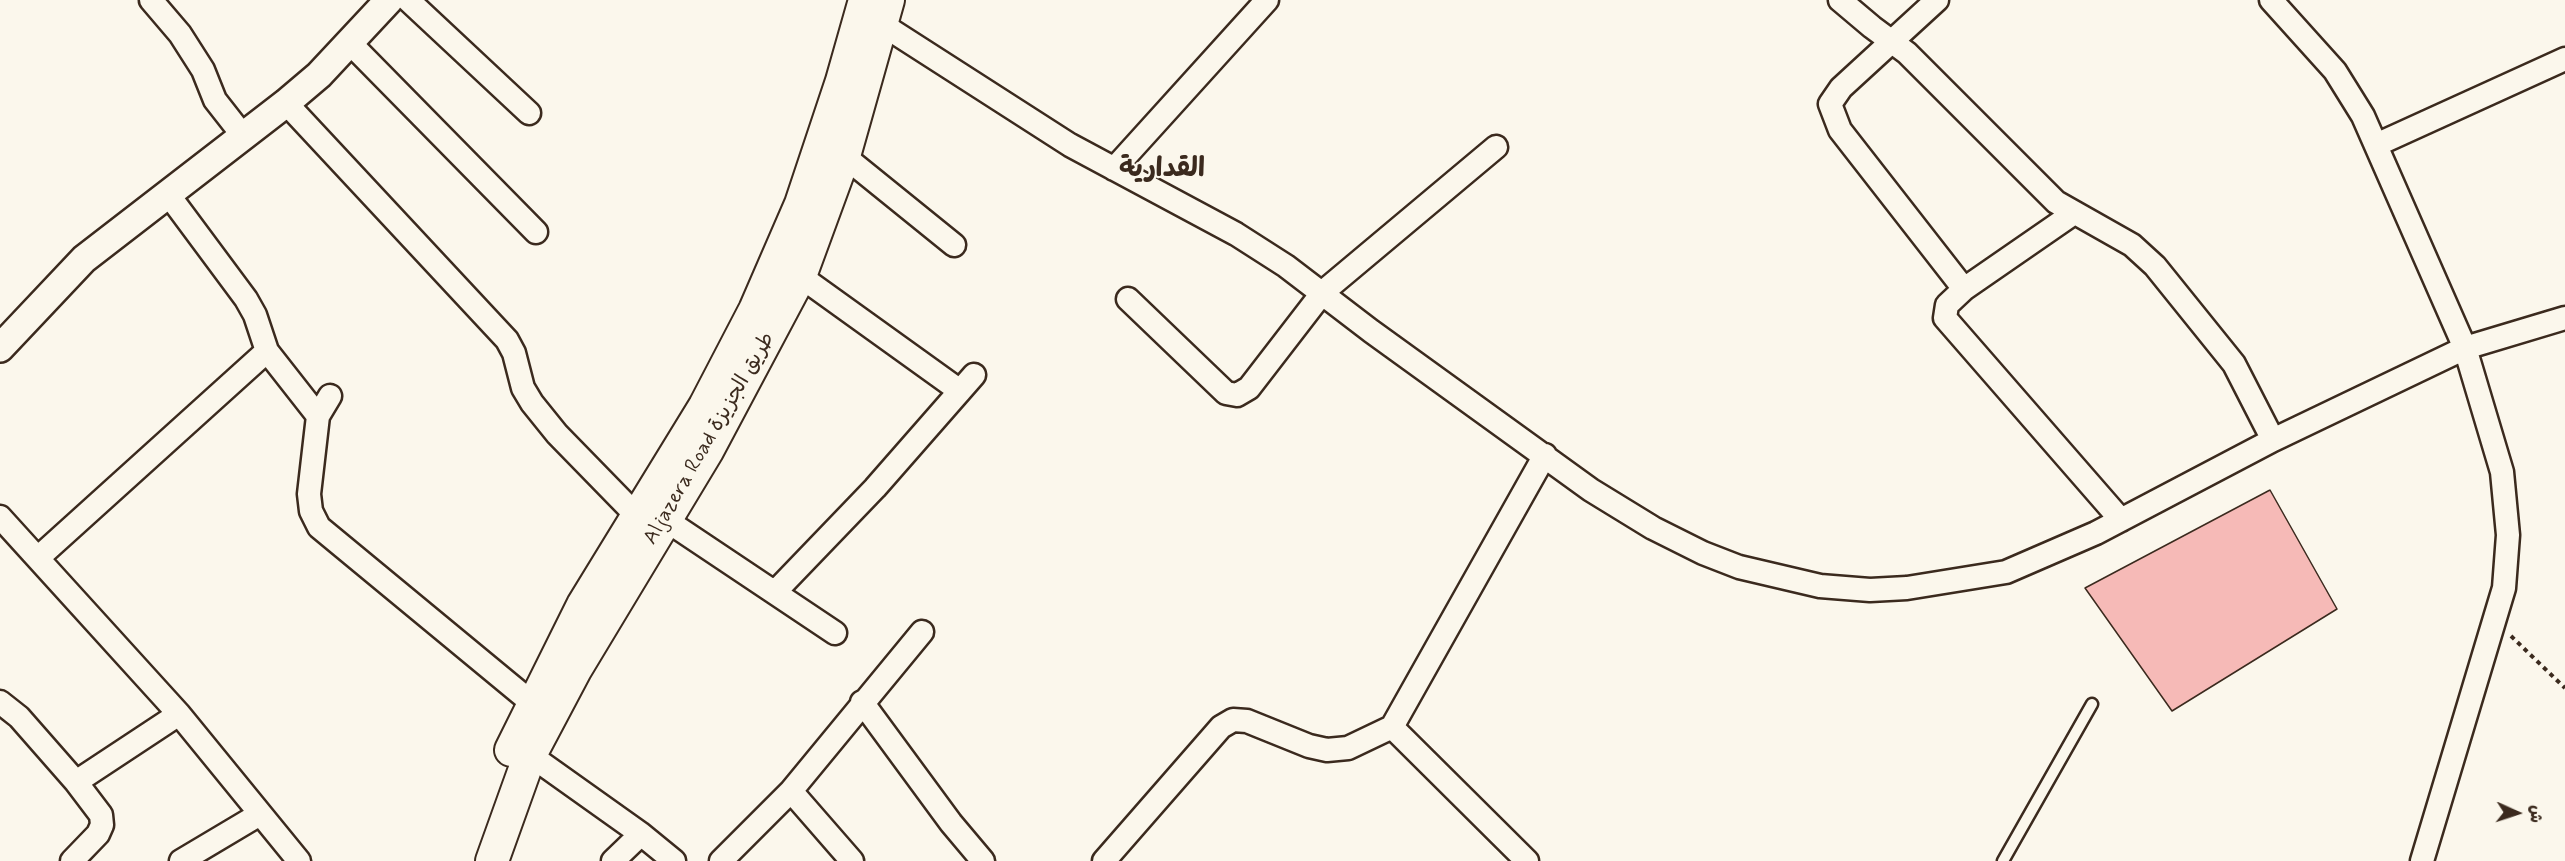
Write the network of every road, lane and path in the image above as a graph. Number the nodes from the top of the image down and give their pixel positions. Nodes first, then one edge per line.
1 (151, 0) edge
2 (389, 0) edge
3 (408, 0) edge
4 (1267, 0) edge
5 (1840, 0) edge
6 (1937, 0) edge
7 (2271, 0) edge
8 (874, 9) edge
9 (1892, 41) junction
10 (350, 43) junction
11 (2565, 58) edge
12 (286, 103) junction
13 (529, 113) dead end
14 (244, 137) junction
15 (2376, 145) junction
16 (1496, 147) dead end
17 (844, 156) junction
18 (1114, 169) junction
19 (168, 194) junction
20 (2074, 213) junction
21 (536, 232) dead end
22 (954, 246) dead end
23 (800, 276) junction
24 (1965, 289) junction
25 (1323, 292) junction
26 (1128, 299) dead end
27 (2565, 318) edge
28 (0, 348) edge
29 (2465, 348) junction
30 (267, 351) junction
31 (330, 396) dead end
32 (318, 416) junction
33 (2273, 440) junction
34 (1545, 455) junction
35 (0, 517) edge
36 (651, 518) junction
37 (2121, 520) junction
38 (39, 557) junction
39 (776, 591) junction
40 (2496, 620) junction
41 (922, 632) dead end
42 (835, 633) dead end
43 (2565, 688) edge
44 (0, 702) edge
45 (862, 702) junction
46 (532, 703) junction
47 (2092, 704) dead end
48 (179, 714) junction
49 (1392, 727) junction
50 (531, 754) junction
51 (76, 782) junction
52 (791, 791) junction
53 (260, 814) junction
54 (641, 834) junction
55 (1518, 858) edge
56 (72, 861) edge
57 (180, 861) edge
58 (299, 861) edge
59 (470, 861) edge
60 (492, 861) edge
61 (613, 861) edge
62 (674, 861) edge
63 (721, 861) edge
64 (852, 861) edge
65 (983, 861) edge
66 (1104, 861) edge
67 (2003, 861) edge
68 (2422, 861) edge

1 - 14 street
2 - 10 street
3 - 13 street
4 - 18 street
5 - 9 street
6 - 9 street
7 - 15 street
8 - 17 main road, Aljazera Road طريق الجزيزة
8 - 18 street
8 - 36 main road, Aljazera Road طريق الجزيزة
9 - 20 street
9 - 24 street
10 - 12 street
10 - 21 street
11 - 15 street
12 - 14 street
12 - 36 street
14 - 19 street
15 - 29 street
16 - 25 street
17 - 22 street
17 - 23 main road, Aljazera Road طريق الجزيزة
18 - 25 street
19 - 28 street
19 - 30 street
20 - 24 street
20 - 33 street
23 - 36 main road, Aljazera Road طريق الجزيزة
23 - 39 street
24 - 37 street
25 - 26 street
25 - 34 street
27 - 29 street
29 - 33 street
29 - 40 street
30 - 32 street
30 - 38 street
31 - 32 street
32 - 46 street
33 - 37 street
34 - 37 street
34 - 49 street
35 - 38 street
36 - 39 street
36 - 46 main road, Aljazera Road طريق الجزيزة
36 - 50 main road, Aljazera Road طريق الجزيزة
38 - 48 street
39 - 42 street
40 - 43 path
40 - 68 street
41 - 45 street
44 - 51 street
45 - 52 street
45 - 65 street
46 - 59 main road, Aljazera Road طريق الجزيزة
47 - 67 lane
48 - 51 street
48 - 53 street
49 - 55 street
49 - 66 street
50 - 54 street
50 - 60 main road, Aljazera Road طريق الجزيزة
51 - 56 street
52 - 63 street
52 - 64 street
53 - 57 street
53 - 58 street
54 - 61 street
54 - 62 street

